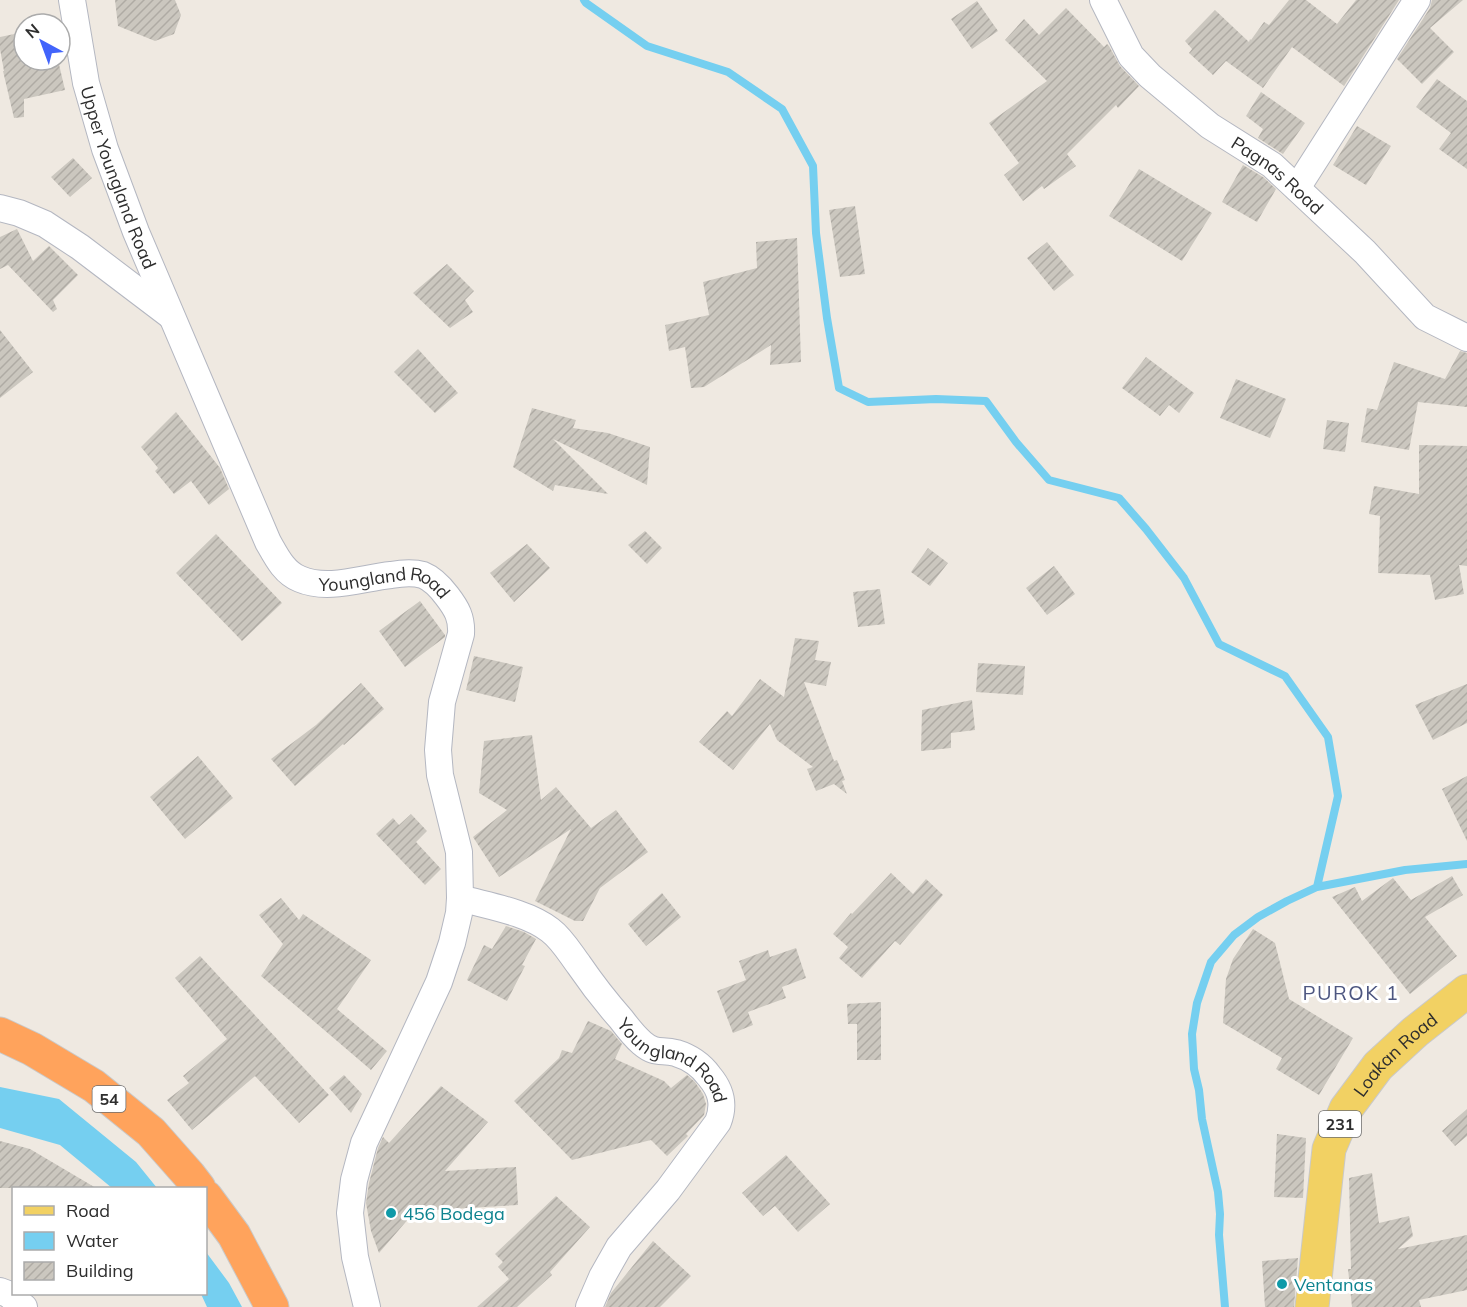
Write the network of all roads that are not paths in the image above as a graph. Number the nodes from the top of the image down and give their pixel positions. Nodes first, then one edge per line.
1 (72, 0) edge
2 (1103, 0) edge
3 (1417, 0) edge
4 (1297, 188) junction
5 (0, 208) edge
6 (172, 316) junction
7 (1467, 338) edge
8 (460, 898) junction
9 (1467, 992) edge
10 (0, 1034) edge
11 (199, 1187) edge
12 (207, 1198) edge
13 (0, 1291) edge
14 (24, 1307) edge
15 (272, 1307) edge
16 (367, 1307) edge
17 (589, 1307) edge
18 (1312, 1307) edge

1 - 6 street, Upper Youngland Road
2 - 4 street, Pagnas Road
3 - 4 street
4 - 7 street, Pagnas Road
5 - 6 street
6 - 8 street, Youngland Road
8 - 16 street, Youngland Road
8 - 17 street, Youngland Road
9 - 18 main road, Loakan Road / 231
10 - 11 highway, 54
12 - 15 highway
13 - 14 street

